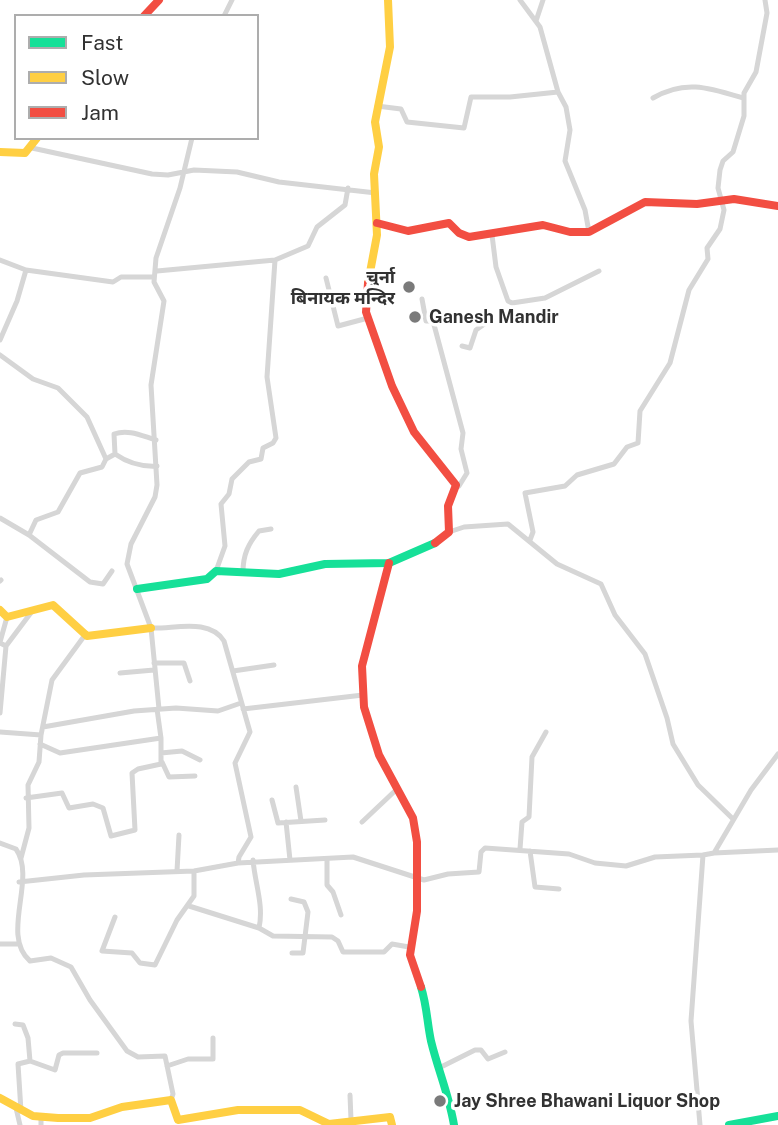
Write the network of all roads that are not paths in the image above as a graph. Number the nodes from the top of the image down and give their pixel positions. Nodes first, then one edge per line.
1 (159, 0) edge
2 (387, 0) edge
3 (520, 0) edge
4 (543, 0) edge
5 (765, 0) edge
6 (146, 14) edge
7 (536, 22) junction
8 (558, 92) junction
9 (653, 98) dead end
10 (743, 98) junction
11 (377, 106) junction
12 (36, 140) edge
13 (191, 140) edge
14 (32, 148) junction
15 (0, 152) edge
16 (183, 173) junction
17 (348, 188) junction
18 (376, 193) junction
19 (723, 201) junction
20 (778, 206) edge
21 (377, 223) junction
22 (589, 232) junction
23 (492, 235) junction
24 (0, 260) edge
25 (275, 260) junction
26 (26, 270) junction
27 (599, 271) dead end
28 (155, 274) junction
29 (326, 278) dead end
30 (422, 299) dead end
31 (368, 318) junction
32 (490, 320) dead end
33 (0, 340) edge
34 (462, 346) dead end
35 (0, 355) edge
36 (156, 440) junction
37 (115, 454) junction
38 (106, 459) junction
39 (157, 466) junction
40 (459, 486) dead end
41 (0, 518) edge
42 (271, 529) dead end
43 (449, 532) junction
44 (29, 534) junction
45 (530, 540) junction
46 (389, 562) junction
47 (112, 571) dead end
48 (216, 571) junction
49 (243, 572) junction
50 (137, 589) junction
51 (33, 610) junction
52 (4, 614) edge
53 (151, 628) junction
54 (85, 635) junction
55 (2, 644) edge
56 (274, 665) dead end
57 (154, 666) junction
58 (233, 671) junction
59 (120, 673) dead end
60 (190, 681) dead end
61 (363, 695) junction
62 (242, 706) junction
63 (158, 709) junction
64 (0, 713) edge
65 (43, 727) junction
66 (0, 732) edge
67 (546, 732) dead end
68 (41, 735) junction
69 (161, 738) junction
70 (40, 744) junction
71 (162, 752) junction
72 (778, 754) edge
73 (200, 760) dead end
74 (162, 762) junction
75 (195, 776) dead end
76 (296, 787) dead end
77 (397, 789) junction
78 (26, 799) junction
79 (272, 800) dead end
80 (325, 820) dead end
81 (733, 820) junction
82 (301, 821) junction
83 (286, 822) junction
84 (362, 822) dead end
85 (179, 835) dead end
86 (0, 843) edge
87 (520, 849) junction
88 (778, 849) edge
89 (530, 851) junction
90 (715, 853) junction
91 (703, 855) junction
92 (21, 858) junction
93 (327, 859) junction
94 (253, 860) junction
95 (290, 860) junction
96 (238, 863) junction
97 (177, 871) junction
98 (194, 872) junction
99 (417, 880) junction
100 (19, 882) junction
101 (559, 888) dead end
102 (291, 900) dead end
103 (189, 906) junction
104 (341, 915) dead end
105 (115, 917) dead end
106 (258, 928) junction
107 (305, 936) junction
108 (0, 944) edge
109 (17, 944) junction
110 (409, 947) junction
111 (292, 953) dead end
112 (15, 1024) dead end
113 (213, 1038) dead end
114 (505, 1052) dead end
115 (97, 1053) dead end
116 (30, 1061) junction
117 (167, 1066) junction
118 (441, 1067) junction
119 (350, 1096) dead end
120 (0, 1098) edge
121 (171, 1100) junction
122 (18, 1109) junction
123 (778, 1116) edge
124 (351, 1120) junction
125 (41, 1121) edge
126 (92, 1121) edge
127 (177, 1122) edge
128 (20, 1125) edge
129 (392, 1125) edge
130 (454, 1125) edge
131 (700, 1125) edge
132 (729, 1125) edge

1 - 6 street
2 - 11 street
3 - 7 street
4 - 7 street
5 - 10 street
7 - 8 street
8 - 11 street
8 - 22 street
9 - 10 street
10 - 19 street
11 - 18 street
12 - 14 street
13 - 16 street
14 - 15 street
14 - 16 street
16 - 17 street
16 - 28 street
17 - 18 street
17 - 25 street
18 - 21 street
19 - 20 street
19 - 22 street
19 - 45 street
21 - 23 street
21 - 31 street
22 - 23 street
23 - 27 street
24 - 26 street
25 - 28 street
25 - 48 street
26 - 28 street
26 - 33 street
28 - 36 street
29 - 31 street
30 - 40 street
31 - 43 street
32 - 34 street
35 - 38 street
36 - 37 street
36 - 39 street
37 - 38 street
37 - 39 street
38 - 44 street
39 - 50 street
41 - 44 street
42 - 49 street
43 - 45 street
43 - 46 street
44 - 47 street
45 - 81 street
46 - 49 street
46 - 61 street
48 - 49 street
48 - 50 street
50 - 53 street
51 - 52 street
51 - 54 street
51 - 55 street
52 - 55 street
53 - 54 street
53 - 57 street
53 - 58 street
54 - 65 street
55 - 64 street
56 - 58 street
57 - 59 street
57 - 60 street
57 - 63 street
58 - 62 street
61 - 62 street
61 - 77 street
62 - 63 street
62 - 96 street
63 - 65 street
63 - 69 street
65 - 68 street
66 - 68 street
67 - 87 street
68 - 70 street
69 - 70 street
69 - 71 street
70 - 78 street
71 - 73 street
71 - 74 street
72 - 81 street
74 - 75 street
74 - 78 street
76 - 82 street
77 - 84 street
77 - 99 street
78 - 92 street
79 - 83 street
80 - 82 street
81 - 90 street
82 - 83 street
83 - 95 street
85 - 97 street
86 - 92 street
87 - 89 street
87 - 99 street
88 - 90 street
89 - 91 street
89 - 101 street
90 - 91 street
91 - 131 street
92 - 100 street
93 - 95 street
93 - 99 street
93 - 104 street
94 - 95 street
94 - 96 street
94 - 106 street
96 - 98 street
97 - 98 street
97 - 100 street
98 - 103 street
99 - 110 street
100 - 109 street
102 - 107 street
103 - 105 street
103 - 106 street
106 - 107 street
107 - 110 street
107 - 111 street
108 - 109 street
109 - 117 street
110 - 118 street
112 - 116 street
113 - 117 street
114 - 118 street
115 - 116 street
116 - 122 street
117 - 121 street
118 - 130 street
119 - 124 street
120 - 122 street
121 - 126 street
121 - 127 street
122 - 125 street
122 - 128 street
123 - 132 street
124 - 127 street
124 - 129 street
125 - 126 street

